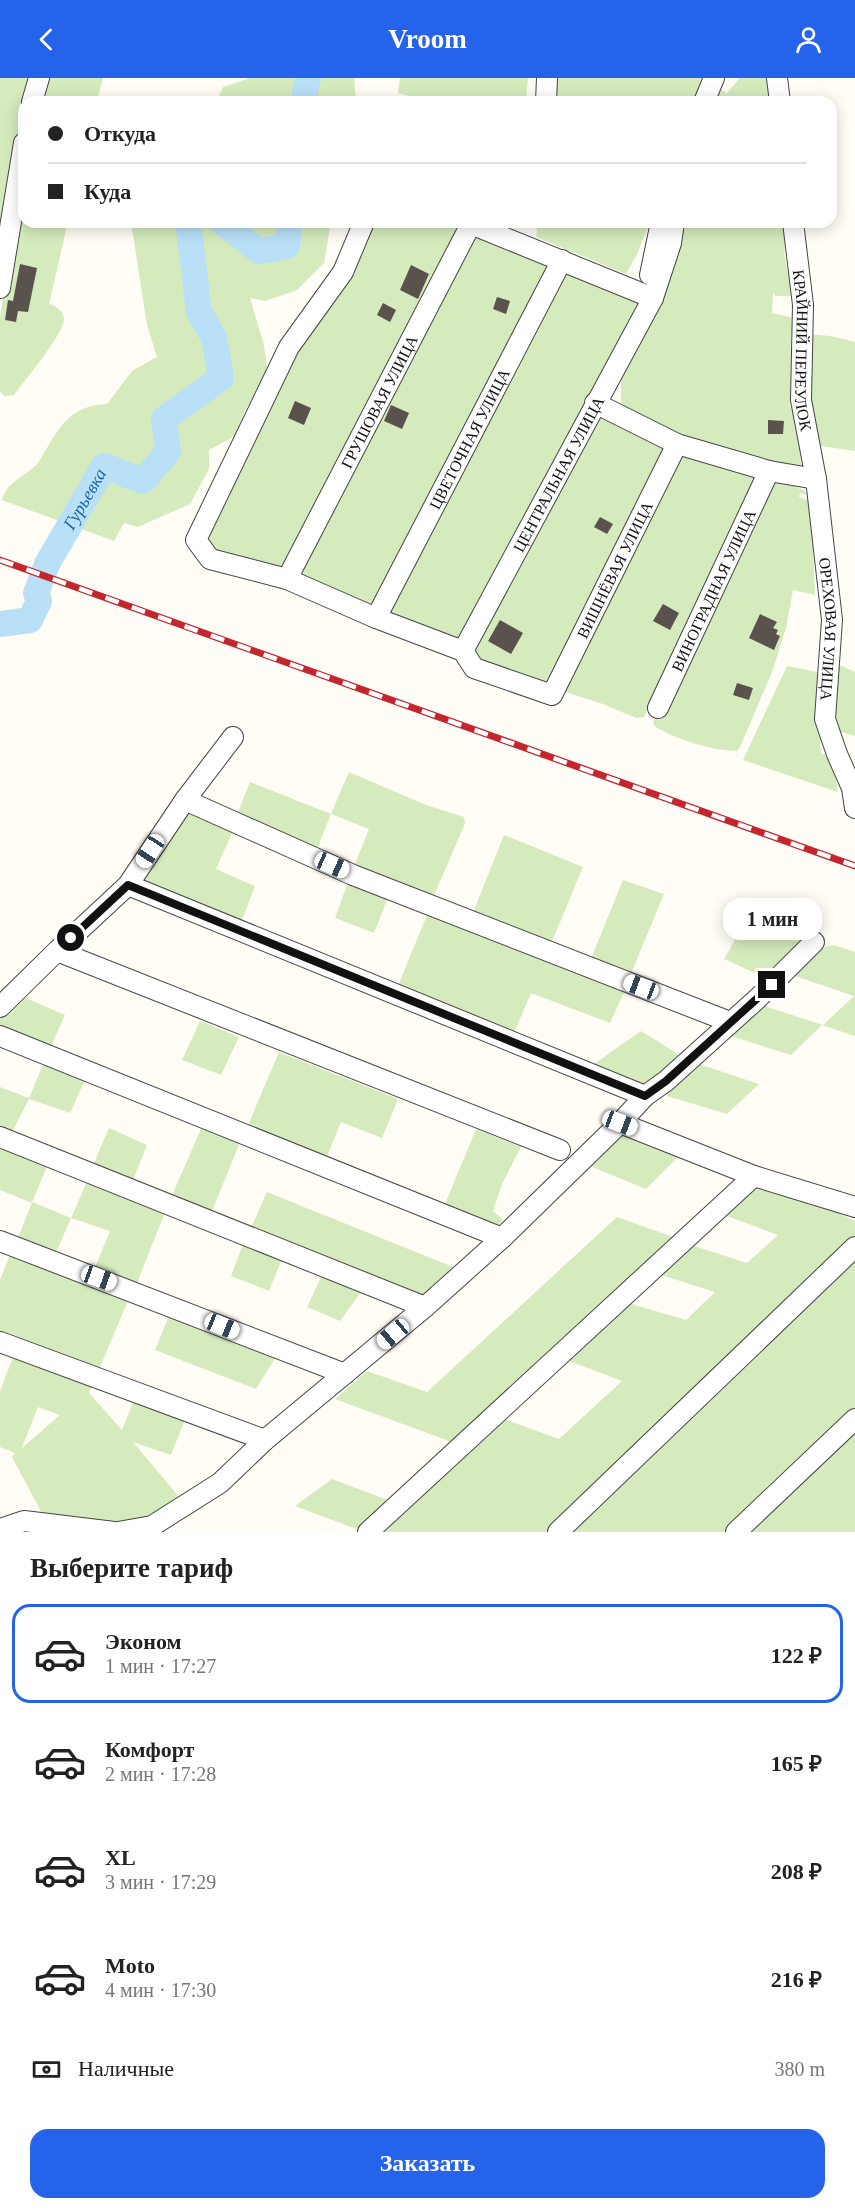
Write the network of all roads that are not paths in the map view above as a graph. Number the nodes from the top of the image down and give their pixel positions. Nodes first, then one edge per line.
1 (39, 78) edge
2 (547, 78) edge
3 (714, 78) edge
4 (777, 78) edge
5 (34, 96) edge
6 (546, 96) edge
7 (706, 96) edge
8 (779, 96) edge
9 (18, 179) edge
10 (361, 228) edge
11 (476, 228) edge
12 (487, 228) edge
13 (660, 228) edge
14 (673, 228) edge
15 (794, 228) edge
16 (562, 260) junction
17 (0, 288) edge
18 (653, 298) junction
19 (595, 403) junction
20 (677, 444) junction
21 (769, 471) junction
22 (816, 479) junction
23 (287, 579) junction
24 (376, 618) junction
25 (463, 651) junction
26 (658, 708) dead end
27 (233, 738) dead end
28 (846, 758) edge
29 (184, 800) junction
30 (855, 808) edge
31 (128, 885) junction
32 (814, 942) dead end
33 (57, 951) junction
34 (0, 1007) edge
35 (730, 1022) junction
36 (0, 1036) edge
37 (645, 1096) junction
38 (620, 1123) junction
39 (0, 1137) edge
40 (560, 1150) dead end
41 (754, 1176) junction
42 (855, 1207) edge
43 (501, 1238) junction
44 (0, 1241) edge
45 (855, 1247) edge
46 (425, 1307) junction
47 (0, 1342) edge
48 (345, 1374) junction
49 (855, 1419) edge
50 (265, 1440) junction
51 (0, 1529) edge
52 (116, 1532) edge
53 (368, 1532) edge
54 (558, 1532) edge
55 (736, 1532) edge

1 - 5 street
2 - 6 street
3 - 7 street
4 - 8 street
9 - 17 street
10 - 23 street
11 - 23 street, ГРУШОВАЯ УЛИЦА
12 - 16 street
13 - 18 street
14 - 18 street, ЦЕНТРАЛЬНАЯ УЛИЦА
15 - 22 street, КРАЙНИЙ ПЕРЕУЛОК
16 - 18 street
16 - 24 street, ЦВЕТОЧНАЯ УЛИЦА
18 - 19 street, ЦЕНТРАЛЬНАЯ УЛИЦА
19 - 20 street
19 - 25 street, ЦЕНТРАЛЬНАЯ УЛИЦА
20 - 21 street
20 - 25 street, ВИШНЁВАЯ УЛИЦА
21 - 22 street
21 - 26 street, ВИНОГРАДНАЯ УЛИЦА
22 - 28 street, ОРЕХОВАЯ УЛИЦА
23 - 24 street
24 - 25 street
27 - 29 street
28 - 30 street, ОРЕХОВАЯ УЛИЦА
29 - 31 street
29 - 35 street
31 - 33 street
31 - 37 street
32 - 35 street
33 - 34 street
33 - 40 street
35 - 37 street
36 - 43 street
37 - 38 street
38 - 41 street
38 - 43 street
39 - 46 street
41 - 42 street
41 - 53 street
43 - 46 street
44 - 48 street
45 - 54 street
46 - 48 street
47 - 50 street
48 - 50 street
49 - 55 street
50 - 52 street
51 - 52 street

